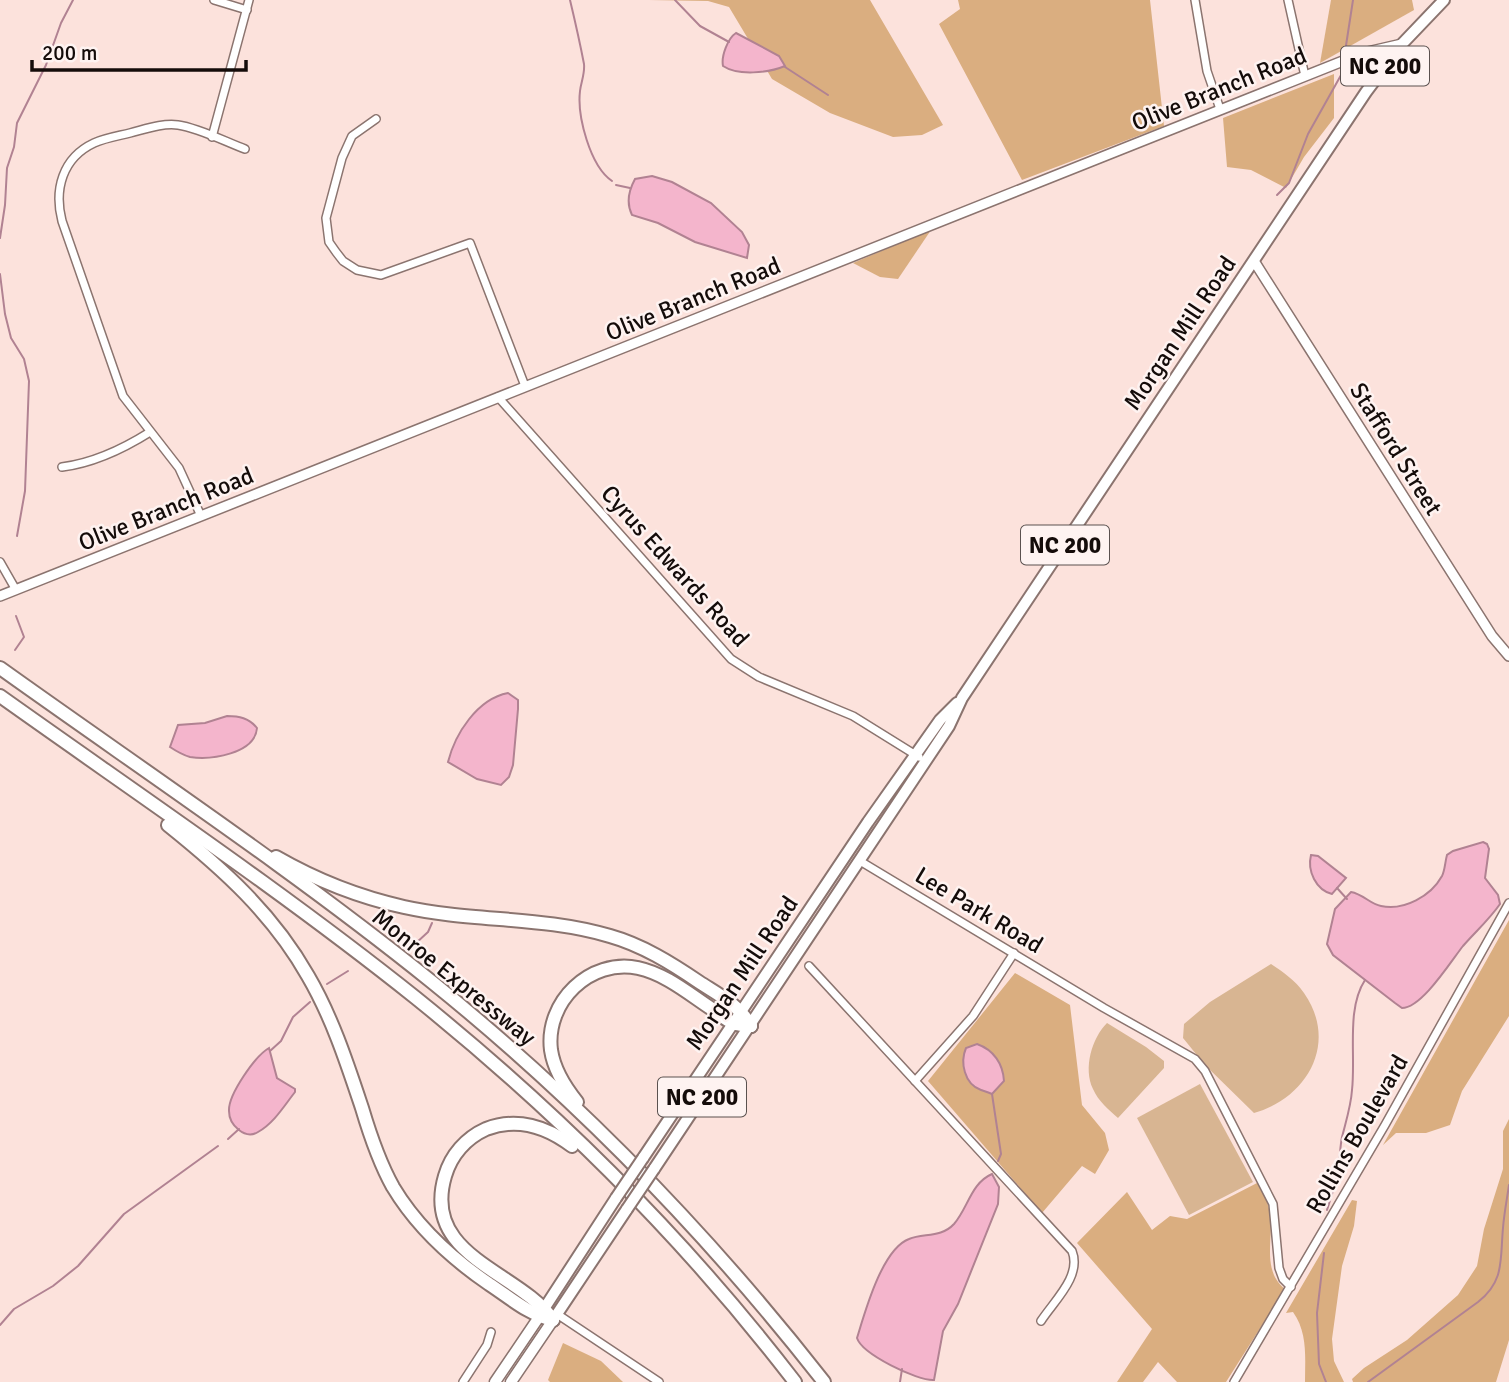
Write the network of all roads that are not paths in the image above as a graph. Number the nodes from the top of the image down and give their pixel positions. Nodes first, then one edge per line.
1 (214, 0) edge
2 (249, 0) edge
3 (1195, 0) edge
4 (1288, 0) edge
5 (1444, 0) edge
6 (247, 10) junction
7 (1402, 44) junction
8 (1304, 76) junction
9 (1220, 109) junction
10 (376, 119) dead end
11 (212, 137) junction
12 (245, 149) dead end
13 (1254, 261) junction
14 (525, 386) junction
15 (498, 397) junction
16 (150, 432) junction
17 (62, 467) dead end
18 (201, 516) junction
19 (0, 562) edge
20 (16, 590) junction
21 (0, 596) edge
22 (1509, 656) edge
23 (0, 668) edge
24 (0, 696) edge
25 (70, 746) junction
26 (921, 758) junction
27 (204, 814) junction
28 (860, 861) junction
29 (1509, 903) edge
30 (1014, 953) junction
31 (809, 966) dead end
32 (742, 1010) junction
33 (733, 1023) junction
34 (751, 1026) junction
35 (915, 1081) junction
36 (613, 1145) junction
37 (614, 1178) junction
38 (1292, 1287) junction
39 (541, 1312) junction
40 (555, 1317) junction
41 (1041, 1321) dead end
42 (491, 1332) dead end
43 (463, 1382) edge
44 (495, 1382) edge
45 (511, 1382) edge
46 (659, 1382) edge
47 (795, 1382) edge
48 (824, 1382) edge
49 (1234, 1382) edge

1 - 6 street
2 - 6 street
3 - 9 street
4 - 8 street
5 - 7 main road, Morgan Mill Road / NC 200
6 - 11 street
7 - 8 street, Olive Branch Road
7 - 13 main road, Morgan Mill Road / NC 200
8 - 9 street, Olive Branch Road
9 - 14 street, Olive Branch Road
10 - 14 street
11 - 12 street
11 - 16 street
13 - 22 street, Stafford Street
13 - 26 main road, Morgan Mill Road / NC 200
14 - 15 street, Olive Branch Road
15 - 18 street, Olive Branch Road
15 - 26 street, Cyrus Edwards Road
16 - 17 street
16 - 18 street
18 - 20 street, Olive Branch Road
19 - 20 street
20 - 21 street, Olive Branch Road
23 - 27 highway, Monroe Expressway
24 - 25 highway, Monroe Expressway
25 - 37 highway, Monroe Expressway
25 - 39 highway
26 - 28 main road, Morgan Mill Road / NC 200
26 - 32 main road, Morgan Mill Road / NC 200
27 - 32 highway
27 - 36 highway, Monroe Expressway
28 - 30 street, Lee Park Road
28 - 34 main road, Morgan Mill Road / NC 200
29 - 38 street, Rollins Boulevard
30 - 35 street
30 - 38 street, Lee Park Road
31 - 35 street
32 - 33 main road, Morgan Mill Road / NC 200
32 - 34 highway
33 - 34 highway
33 - 36 highway
33 - 39 main road, Morgan Mill Road / NC 200, bridge
34 - 40 main road, Morgan Mill Road / NC 200, bridge
35 - 41 street
36 - 48 highway, Monroe Expressway
37 - 39 highway
37 - 47 highway, Monroe Expressway
38 - 49 street, Rollins Boulevard
39 - 40 highway
39 - 44 main road, Morgan Mill Road / NC 200
40 - 45 main road, Morgan Mill Road / NC 200
40 - 46 street
42 - 43 street

